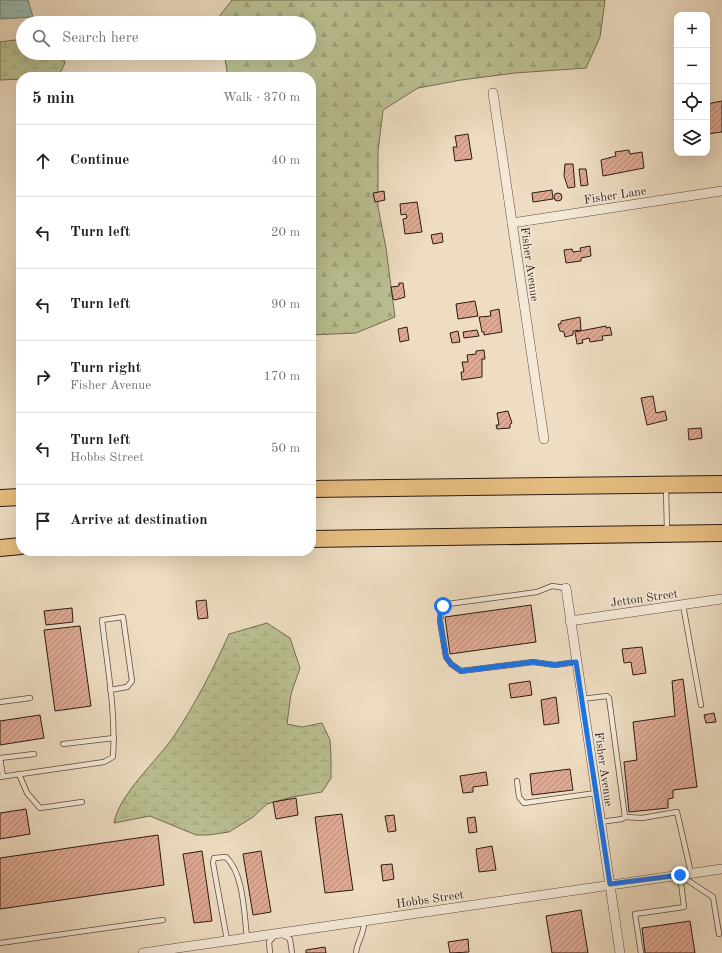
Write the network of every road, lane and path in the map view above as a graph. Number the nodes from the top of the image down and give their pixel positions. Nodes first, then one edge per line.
1 (493, 93) dead end
2 (722, 191) edge
3 (512, 223) junction
4 (544, 439) dead end
5 (666, 484) junction
6 (722, 484) edge
7 (316, 489) edge
8 (16, 497) edge
9 (0, 498) edge
10 (667, 533) junction
11 (722, 533) edge
12 (316, 540) edge
13 (16, 546) edge
14 (0, 548) edge
15 (566, 588) joint
16 (722, 599) edge
17 (683, 605) junction
18 (570, 621) junction
19 (576, 662) junction
20 (110, 690) junction
21 (30, 698) dead end
22 (582, 699) junction
23 (0, 702) edge
24 (701, 705) dead end
25 (114, 738) junction
26 (63, 744) dead end
27 (34, 754) dead end
28 (0, 758) edge
29 (19, 774) junction
30 (1, 776) edge
31 (517, 781) dead end
32 (596, 793) junction
33 (82, 802) dead end
34 (625, 817) junction
35 (600, 822) junction
36 (722, 869) edge
37 (691, 873) junction
38 (680, 875) junction
39 (610, 884) junction
40 (163, 920) dead end
41 (364, 920) junction
42 (279, 933) junction
43 (720, 934) dead end
44 (247, 938) junction
45 (227, 940) junction
46 (0, 943) edge
47 (143, 953) edge
48 (270, 953) edge
49 (292, 953) edge
50 (356, 953) edge
51 (620, 953) edge
52 (641, 953) edge

1 - 3 street, Fisher Avenue
2 - 3 street, Fisher Lane
3 - 4 street, Fisher Avenue
5 - 6 highway
5 - 7 highway
5 - 10 lane
8 - 9 highway
10 - 11 highway
10 - 12 highway
13 - 14 highway
15 - 18 street, Fisher Avenue
15 - 19 lane
16 - 17 street, Jetton Street
17 - 18 street, Jetton Street
17 - 24 lane
18 - 19 street, Fisher Avenue
19 - 22 street, Fisher Avenue
20 - 20 lane
20 - 25 lane
21 - 23 lane
22 - 32 street, Fisher Avenue
22 - 34 lane
25 - 26 lane
25 - 29 lane
27 - 28 lane
28 - 30 lane
29 - 30 lane
29 - 33 lane
31 - 32 lane
32 - 35 street, Fisher Avenue
34 - 35 lane
34 - 37 lane
35 - 39 street, Fisher Avenue
36 - 37 street, Hobbs Street
37 - 38 street, Hobbs Street
38 - 39 street, Hobbs Street
38 - 43 lane
38 - 52 lane
39 - 41 street, Hobbs Street
39 - 51 street, Fisher Avenue
40 - 46 lane
41 - 42 street, Hobbs Street
41 - 50 lane
42 - 44 street, Hobbs Street
42 - 48 lane
42 - 49 lane
44 - 45 street, Hobbs Street
44 - 45 lane
45 - 47 street, Hobbs Street

